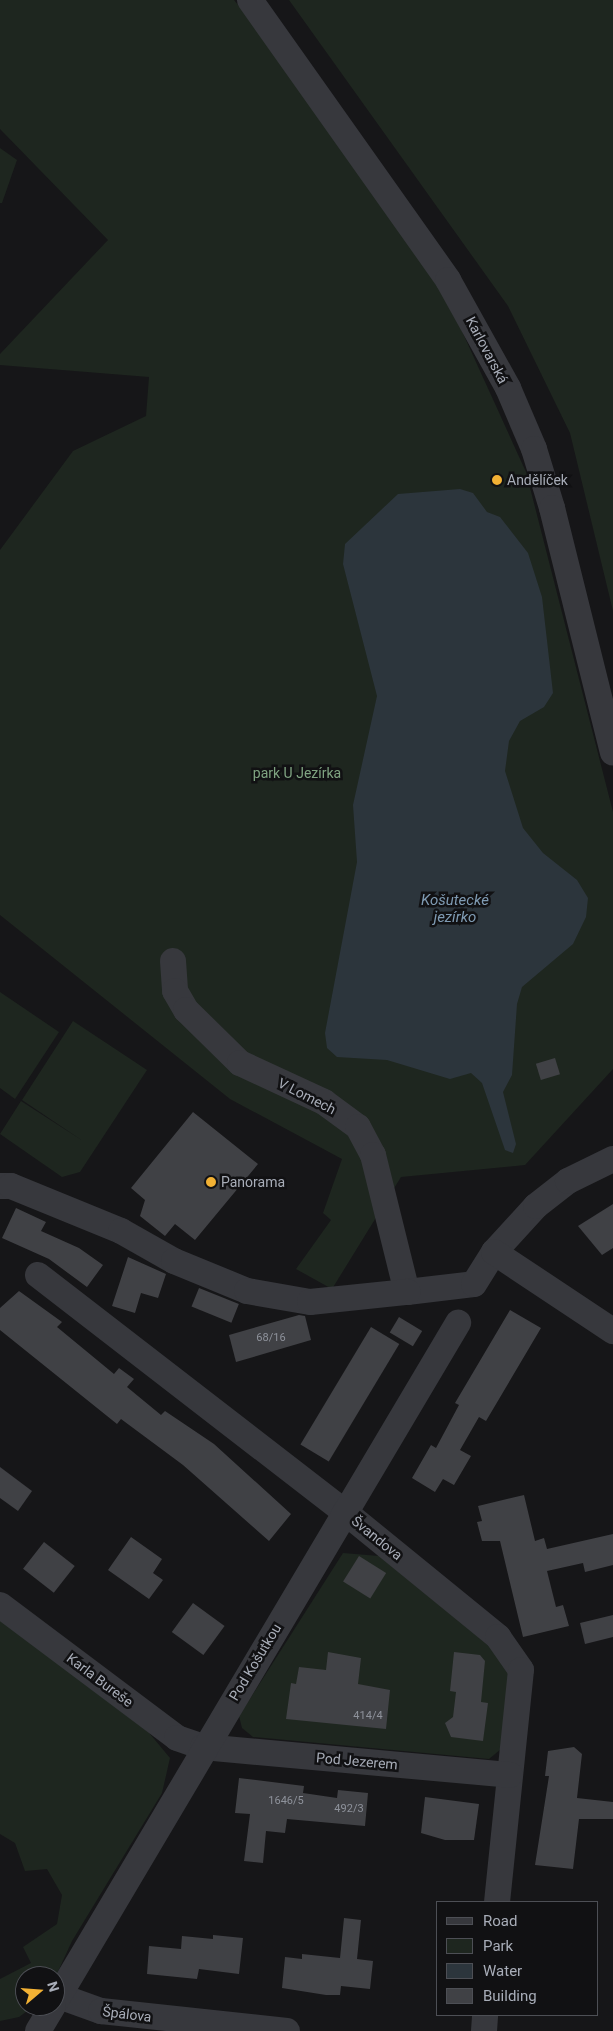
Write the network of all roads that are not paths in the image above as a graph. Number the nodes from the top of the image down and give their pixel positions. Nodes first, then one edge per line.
1 (250, 0) edge
2 (604, 670) edge
3 (613, 753) edge
4 (173, 961) dead end
5 (613, 1159) edge
6 (0, 1186) edge
7 (494, 1252) junction
8 (38, 1275) dead end
9 (407, 1292) junction
10 (458, 1323) dead end
11 (613, 1331) edge
12 (345, 1512) junction
13 (0, 1605) edge
14 (203, 1747) junction
15 (510, 1775) junction
16 (497, 1901) edge
17 (65, 1984) edge
18 (65, 2003) edge
19 (46, 2016) edge
20 (485, 2016) edge
21 (38, 2031) edge
22 (287, 2031) edge
23 (484, 2031) edge

1 - 2 street, Karlovarská
2 - 3 street, Karlovarská
4 - 9 street, V Lomech
5 - 7 street
6 - 9 street
7 - 9 street
7 - 11 street
8 - 12 street, Švandova
10 - 12 street, Pod Košutkou
12 - 14 street, Pod Košutkou
12 - 15 street, Švandova
13 - 14 street, Karla Bureše
14 - 15 street, Pod Jezerem
14 - 17 street, Pod Košutkou
15 - 16 street, Švandova
18 - 22 street, Špálova
19 - 21 street, Pod Košutkou
20 - 23 street

